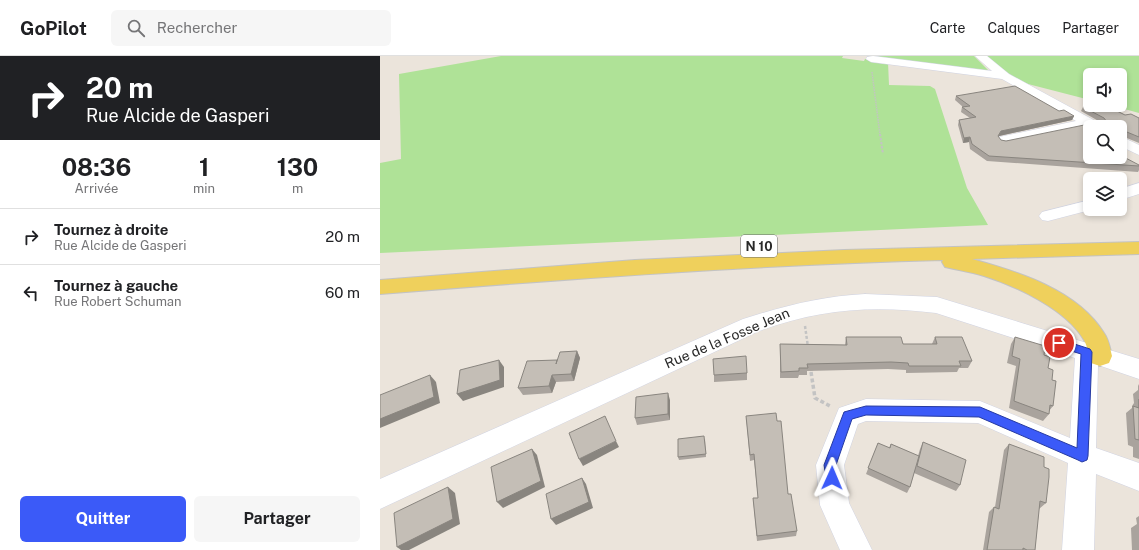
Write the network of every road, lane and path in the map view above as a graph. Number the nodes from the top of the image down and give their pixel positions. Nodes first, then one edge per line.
1 (980, 56) edge
2 (871, 59) joint
3 (1005, 76) junction
4 (1084, 120) edge
5 (1083, 127) edge
6 (1004, 140) edge
7 (1127, 144) edge
8 (1139, 151) edge
9 (883, 154) dead end
10 (1139, 188) edge
11 (1127, 192) edge
12 (1083, 207) edge
13 (1048, 216) dead end
14 (1139, 235) edge
15 (1139, 248) edge
16 (821, 258) junction
17 (380, 272) edge
18 (380, 287) edge
19 (802, 308) junction
20 (809, 353) edge
21 (1093, 354) junction
22 (810, 360) edge
23 (1139, 369) edge
24 (848, 416) junction
25 (1082, 456) junction
26 (1139, 477) edge
27 (380, 494) edge
28 (856, 550) edge
29 (1078, 550) edge

1 - 3 street
2 - 3 street
2 - 9 path
3 - 4 street
5 - 6 street
7 - 8 street
10 - 11 street
12 - 13 street
14 - 17 main road, N 10
15 - 16 main road, N 10
16 - 18 main road, N 10
16 - 21 main road
19 - 20 path
19 - 21 street, Rue de la Fosse Jean
19 - 27 street, Rue de la Fosse Jean
21 - 23 street, Rue de la Fosse Jean
21 - 25 street
22 - 24 path
24 - 25 street
24 - 28 street
25 - 26 street
25 - 29 street

